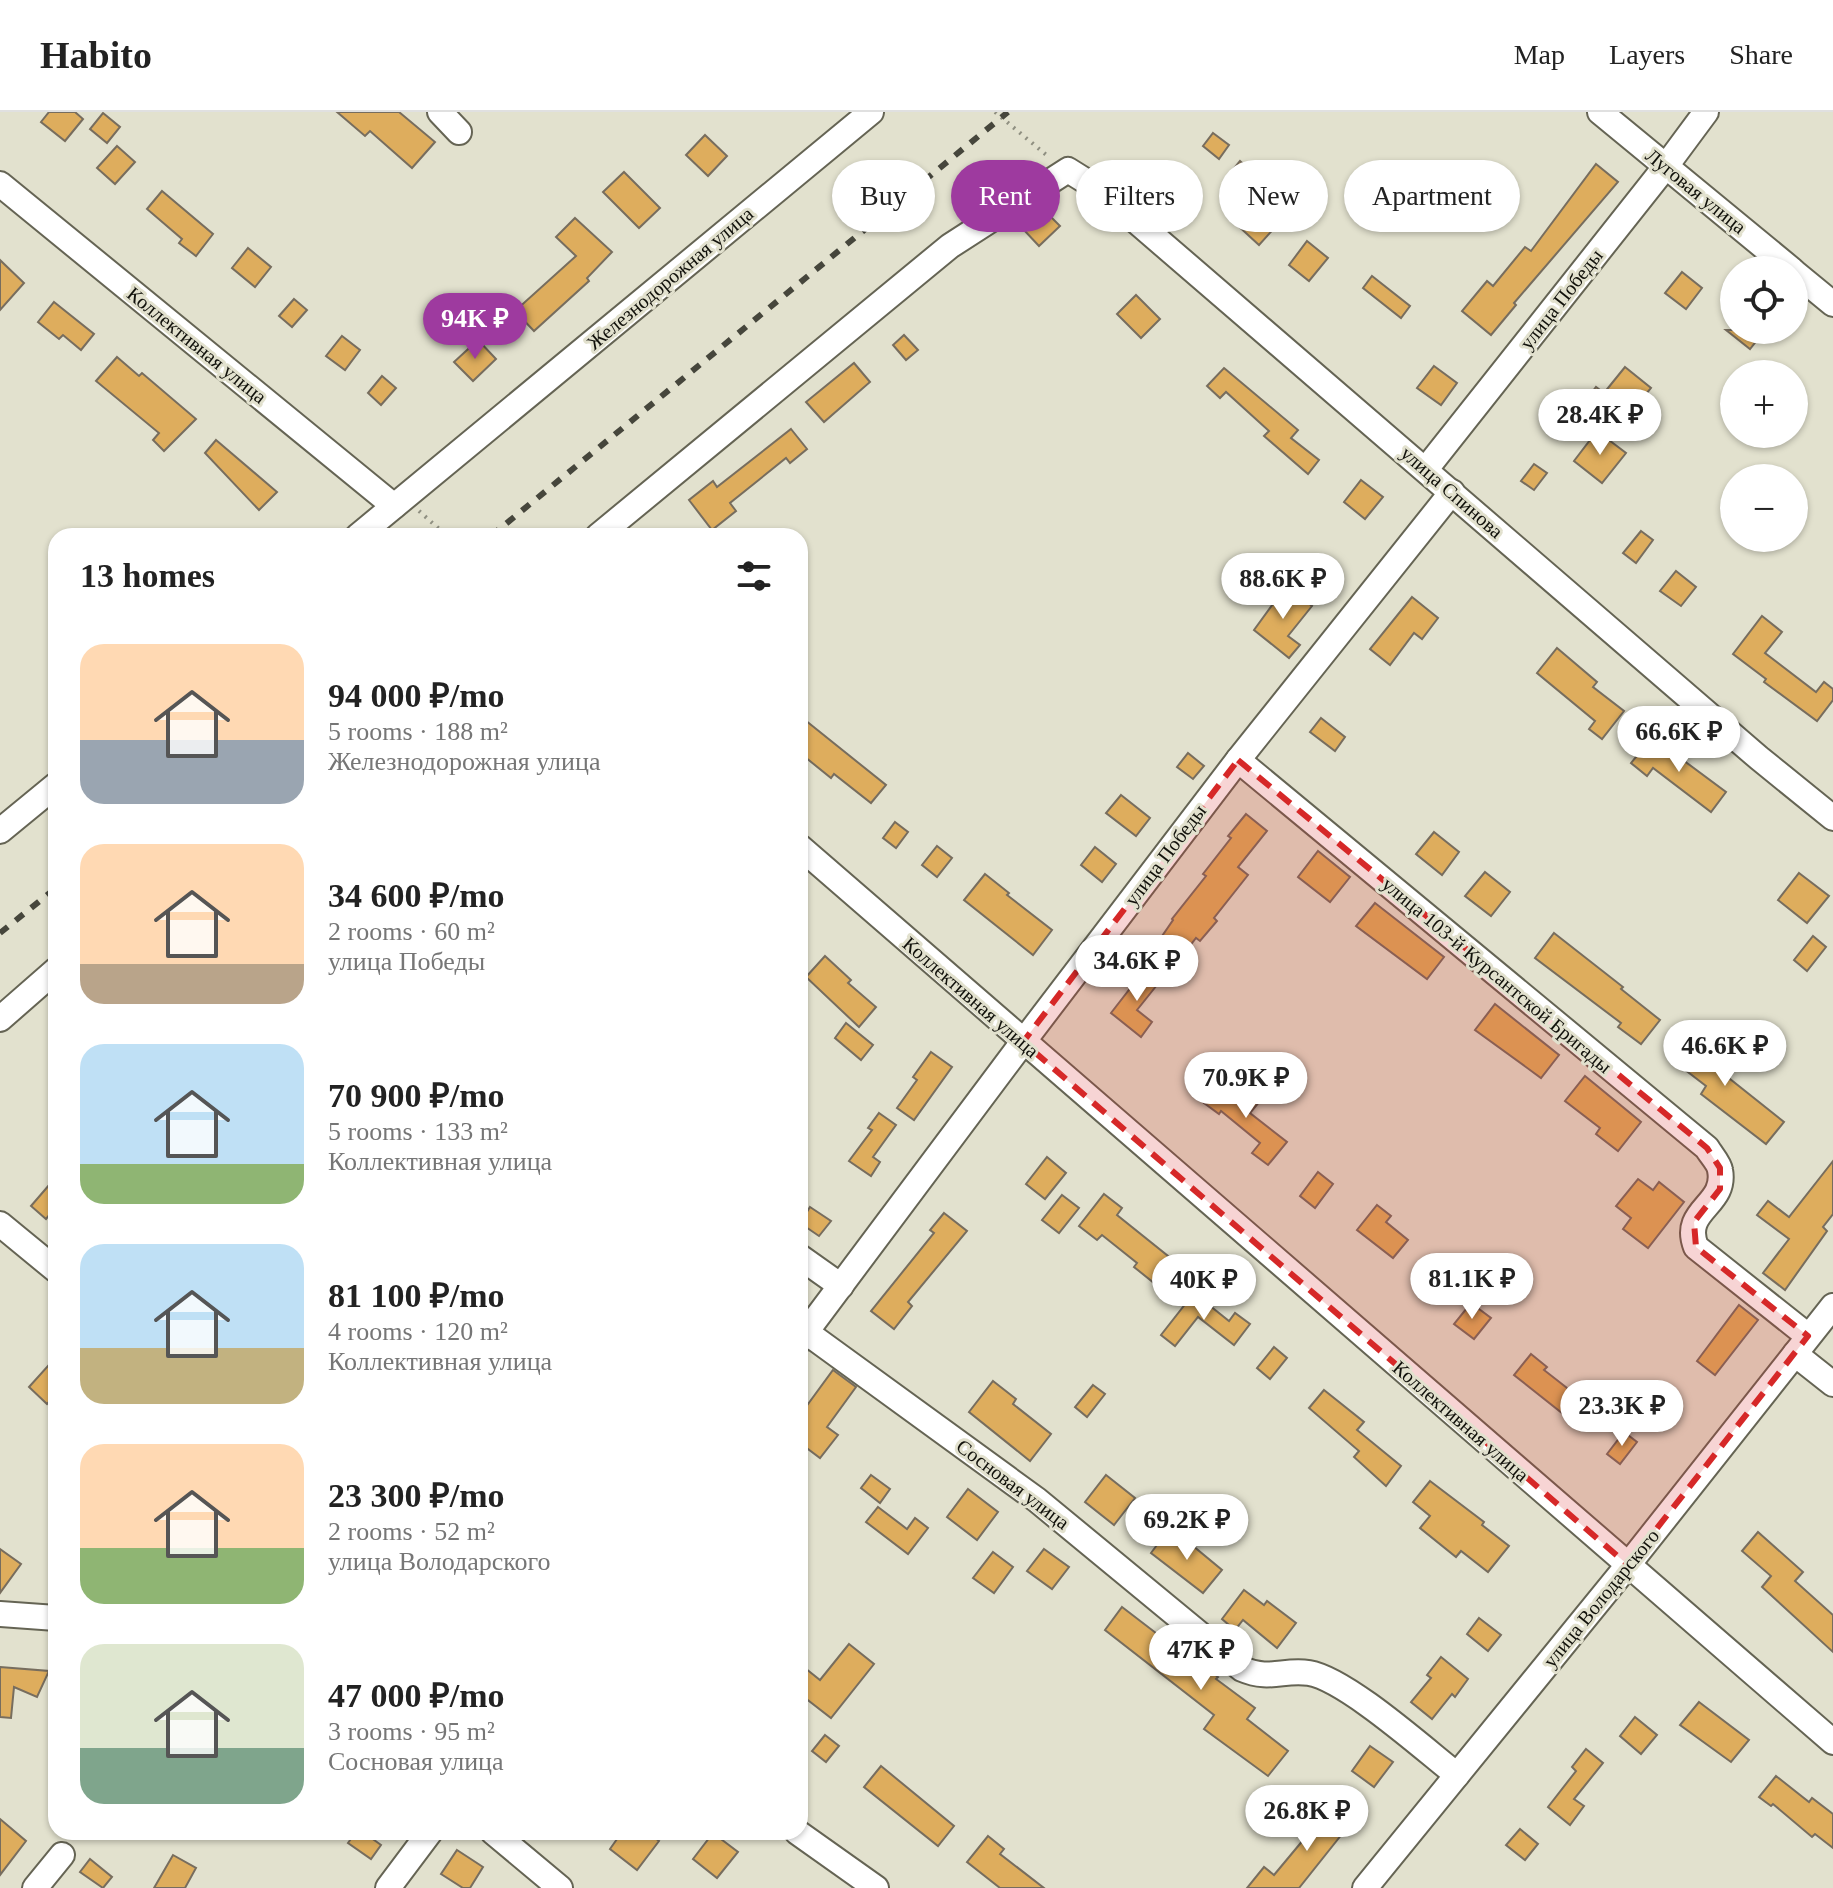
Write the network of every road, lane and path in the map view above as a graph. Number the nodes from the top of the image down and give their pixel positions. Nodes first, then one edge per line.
1 (440, 112) edge
2 (871, 112) edge
3 (995, 112) edge
4 (1600, 112) edge
5 (1706, 112) edge
6 (459, 132) dead end
7 (1666, 166) junction
8 (1068, 170) junction
9 (0, 184) edge
10 (1775, 256) edge
11 (1808, 283) edge
12 (1833, 304) edge
13 (1426, 469) junction
14 (1452, 492) junction
15 (394, 506) junction
16 (368, 528) edge
17 (438, 528) edge
18 (608, 528) edge
19 (1238, 760) junction
20 (48, 792) edge
21 (1833, 818) edge
22 (0, 831) edge
23 (808, 854) edge
24 (48, 977) edge
25 (0, 1019) edge
26 (1023, 1042) junction
27 (0, 1224) edge
28 (48, 1263) edge
29 (808, 1263) edge
30 (841, 1286) junction
31 (1833, 1306) edge
32 (808, 1329) edge
33 (808, 1340) edge
34 (1802, 1345) junction
35 (1833, 1384) edge
36 (1628, 1565) junction
37 (0, 1614) edge
38 (48, 1617) edge
39 (1833, 1742) edge
40 (1457, 1775) junction
41 (424, 1840) edge
42 (503, 1840) edge
43 (808, 1840) edge
44 (62, 1855) dead end
45 (1374, 1885) edge
46 (35, 1888) edge
47 (388, 1888) edge
48 (560, 1888) edge
49 (876, 1888) edge

1 - 6 street
2 - 15 street, Железнодорожная улица
3 - 8 path
4 - 7 street, Луговая улица
5 - 7 street, улица Победы
7 - 10 street, Луговая улица
7 - 13 street, улица Победы
8 - 13 street, улица Спинова
8 - 18 street
9 - 15 street, Коллективная улица
11 - 12 street, Луговая улица
13 - 14 street, улица Спинова
14 - 19 street, улица Победы
14 - 21 street, улица Спинова
15 - 16 street, Железнодорожная улица
15 - 17 path
19 - 26 street, улица Победы
19 - 34 street, улица 103-й Курсантской Бригады
20 - 22 street
23 - 26 street, Коллективная улица
24 - 25 street
26 - 30 street, улица Победы
26 - 36 street, Коллективная улица
27 - 28 street
29 - 30 street
30 - 32 street, улица Победы
31 - 34 street, улица Володарского
33 - 40 street, Сосновая улица
34 - 35 street, улица 103-й Курсантской Бригады
34 - 36 street, улица Володарского
36 - 39 street, Коллективная улица
36 - 40 street, улица Володарского
37 - 38 street
40 - 45 street, улица Володарского
41 - 47 street
42 - 48 street
43 - 49 street
44 - 46 street

